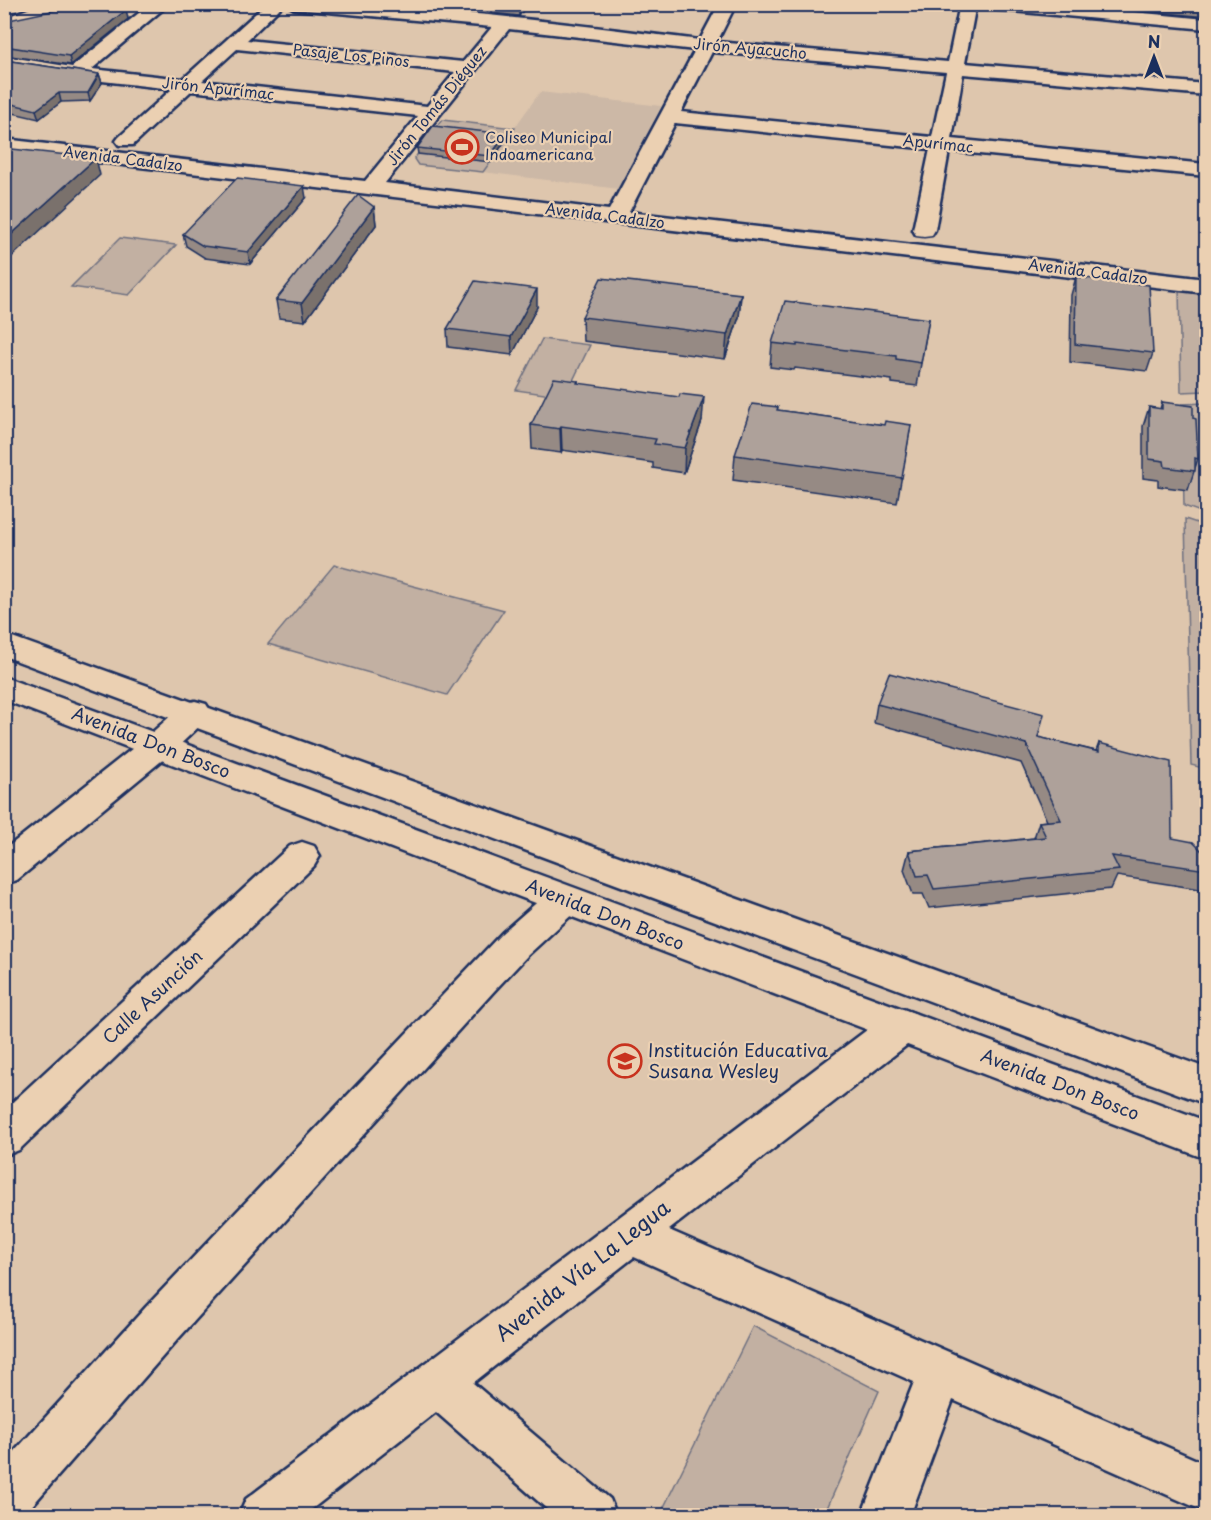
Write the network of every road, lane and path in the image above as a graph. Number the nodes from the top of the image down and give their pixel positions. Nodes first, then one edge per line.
1 (58, 4) edge
2 (161, 4) edge
3 (276, 4) edge
4 (294, 4) edge
5 (728, 4) edge
6 (968, 4) edge
7 (990, 4) edge
8 (580, 13) dead end
9 (4, 24) edge
10 (504, 24) junction
11 (1206, 24) edge
12 (569, 29) junction
13 (234, 44) junction
14 (707, 46) junction
15 (4, 61) edge
16 (955, 67) junction
17 (468, 68) junction
18 (76, 73) junction
19 (187, 86) junction
20 (1206, 90) edge
21 (432, 112) junction
22 (669, 117) junction
23 (4, 128) edge
24 (126, 141) junction
25 (940, 144) junction
26 (4, 145) edge
27 (384, 169) junction
28 (1206, 170) edge
29 (407, 172) dead end
30 (370, 188) junction
31 (604, 194) dead end
32 (627, 197) junction
33 (651, 200) dead end
34 (616, 217) junction
35 (900, 228) dead end
36 (924, 230) junction
37 (947, 233) dead end
38 (1206, 285) edge
39 (4, 644) edge
40 (4, 688) edge
41 (195, 712) junction
42 (159, 746) junction
43 (302, 856) dead end
44 (4, 870) edge
45 (564, 900) junction
46 (902, 1026) junction
47 (1206, 1086) edge
48 (4, 1137) edge
49 (1206, 1140) edge
50 (630, 1234) junction
51 (941, 1371) junction
52 (437, 1383) junction
53 (1206, 1488) edge
54 (4, 1500) edge
55 (275, 1512) edge
56 (593, 1515) edge
57 (885, 1515) edge

1 - 9 street
2 - 18 street
3 - 13 street
4 - 10 street, Jirón Ayacucho
5 - 14 street
6 - 16 street
7 - 11 street
8 - 12 street
10 - 12 street, Jirón Ayacucho
10 - 17 street, Jirón Tomás Diéguez
12 - 14 street, Jirón Ayacucho
13 - 17 street, Pasaje Los Pinos
13 - 19 street
14 - 16 street, Jirón Ayacucho
14 - 22 street
15 - 18 street, Jirón Apurímac
16 - 20 street, Jirón Ayacucho
16 - 25 street
17 - 21 street, Jirón Tomás Diéguez
18 - 19 street, Jirón Apurímac
19 - 21 street, Jirón Apurímac
19 - 24 street
21 - 27 street, Jirón Tomás Diéguez
22 - 25 street, Apurímac
22 - 32 street
23 - 24 street, Avenida Cadalzo
24 - 27 street, Avenida Cadalzo
25 - 28 street, Apurímac
25 - 36 street
26 - 30 street, Avenida Cadalzo
27 - 29 street, Avenida Cadalzo
27 - 30 street, Jirón Tomás Diéguez
30 - 34 street, Avenida Cadalzo
31 - 32 street, Avenida Cadalzo
32 - 33 street, Avenida Cadalzo
32 - 34 street
34 - 38 street, Avenida Cadalzo
35 - 36 street
36 - 37 street
39 - 41 street
40 - 42 street, Avenida Don Bosco
41 - 42 street
41 - 47 street
42 - 44 street
42 - 45 street, Avenida Don Bosco
43 - 48 street, Calle Asunción
45 - 46 street, Avenida Don Bosco
45 - 54 street
46 - 49 street, Avenida Don Bosco
46 - 50 street, Avenida Vía La Legua
50 - 51 street
50 - 52 street, Avenida Vía La Legua
51 - 53 street
51 - 57 street
52 - 55 street, Avenida Vía La Legua
52 - 56 street

